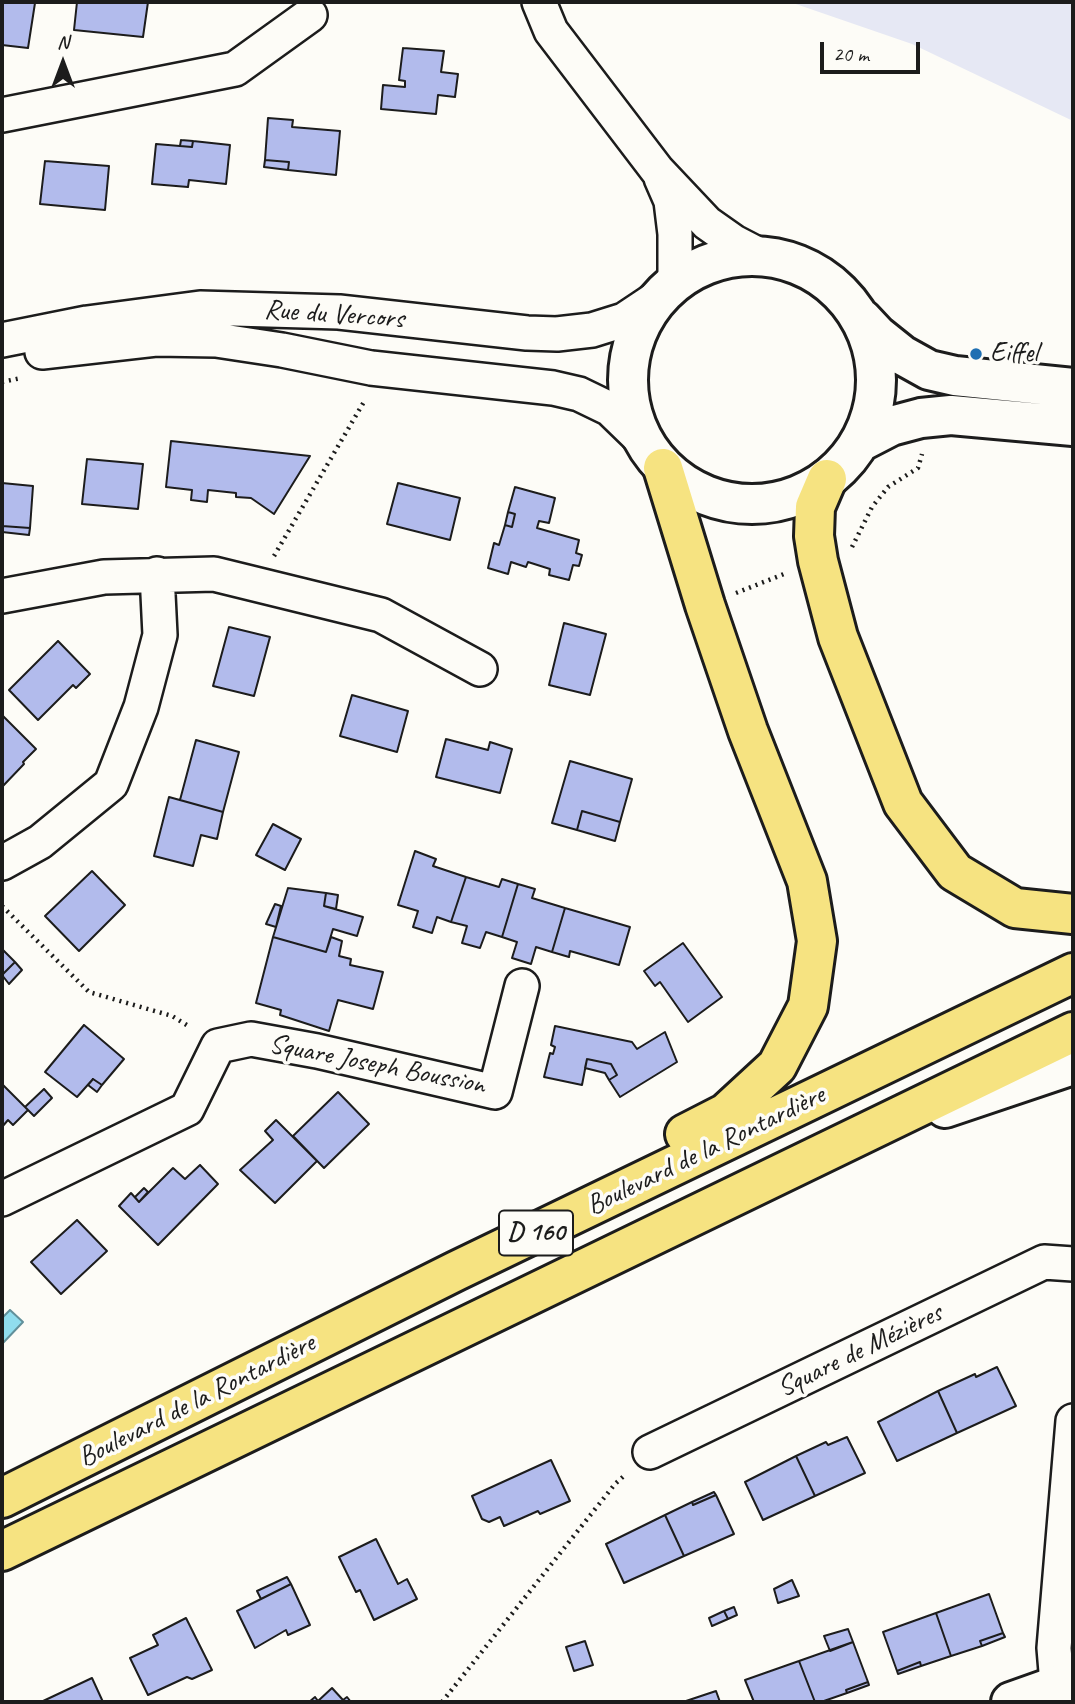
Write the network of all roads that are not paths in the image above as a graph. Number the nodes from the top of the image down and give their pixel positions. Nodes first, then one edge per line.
1 (540, 2) edge
2 (310, 15) dead end
3 (2, 115) edge
4 (657, 170) junction
5 (761, 256) junction
6 (667, 290) junction
7 (854, 310) junction
8 (2, 340) edge
9 (12, 368) edge
10 (1073, 388) edge
11 (1073, 426) edge
12 (860, 442) junction
13 (653, 454) junction
14 (827, 479) junction
15 (157, 574) junction
16 (2, 596) edge
17 (480, 669) dead end
18 (2, 863) edge
19 (1073, 914) edge
20 (1073, 974) edge
21 (522, 986) dead end
22 (1073, 1032) edge
23 (1073, 1065) edge
24 (869, 1130) junction
25 (2, 1199) edge
26 (1073, 1264) edge
27 (456, 1271) junction
28 (1073, 1421) edge
29 (650, 1452) road end
30 (2, 1498) edge
31 (2, 1551) edge
32 (1065, 1682) edge
33 (1010, 1702) edge

1 - 4 street
2 - 3 street
4 - 5 street
4 - 6 street
5 - 6 street
5 - 7 street
6 - 8 street, Rue du Vercors
6 - 13 street
7 - 10 street
7 - 12 street
9 - 13 street, Rue du Vercors
11 - 12 street
12 - 14 street
13 - 14 street
13 - 27 main road
14 - 19 main road
15 - 16 street
15 - 17 street
15 - 18 street
20 - 27 main road, Boulevard de la Rontardière / D 160
21 - 25 street, Square Joseph Boussion
22 - 24 main road, Boulevard de la Rontardière / D 160
23 - 24 street
24 - 31 main road, Boulevard de la Rontardière / D 160
26 - 29 street, Square de Mézières
27 - 30 main road, Boulevard de la Rontardière / D 160
28 - 32 street
32 - 33 street

